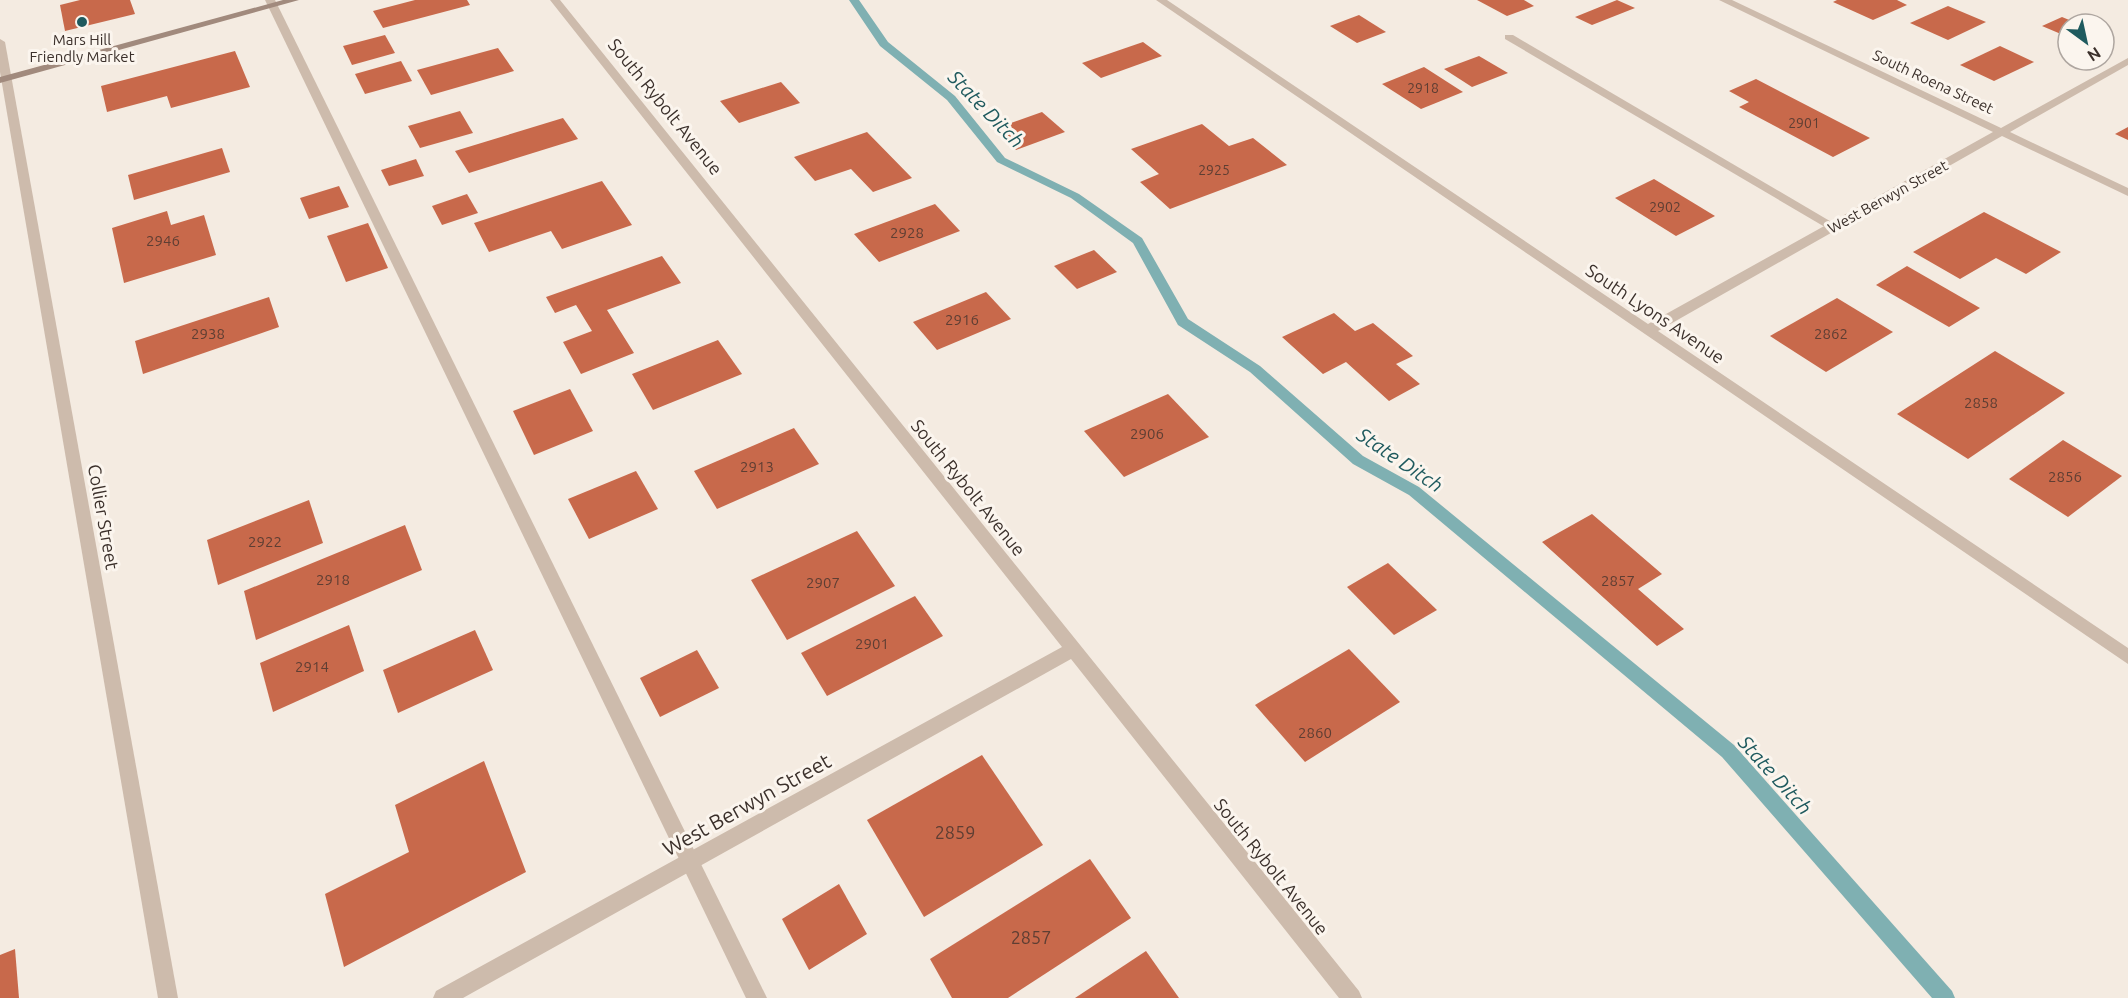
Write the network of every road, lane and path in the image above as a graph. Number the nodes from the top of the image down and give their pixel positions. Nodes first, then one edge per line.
1 (294, 0) edge
2 (555, 0) edge
3 (1161, 0) edge
4 (1724, 0) edge
5 (271, 3) edge
6 (1509, 37) dead end
7 (0, 42) edge
8 (2128, 61) edge
9 (3, 79) edge
10 (2003, 133) junction
11 (2128, 192) edge
12 (1834, 226) junction
13 (1647, 331) junction
14 (1072, 650) junction
15 (2128, 657) edge
16 (691, 861) junction
17 (168, 998) edge
18 (443, 998) edge
19 (757, 998) edge
20 (1352, 998) edge

1 - 5 street
2 - 14 street, South Rybolt Avenue
3 - 13 street, South Lyons Avenue
4 - 10 street, South Roena Street
5 - 9 street
5 - 16 street
6 - 12 street
7 - 9 street, Collier Street
8 - 10 street, West Berwyn Street
9 - 17 street, Collier Street
10 - 11 street, South Roena Street
10 - 12 street, West Berwyn Street
12 - 13 street, West Berwyn Street
13 - 15 street, South Lyons Avenue
14 - 16 street, West Berwyn Street
14 - 20 street, South Rybolt Avenue
16 - 18 street, West Berwyn Street
16 - 19 street

